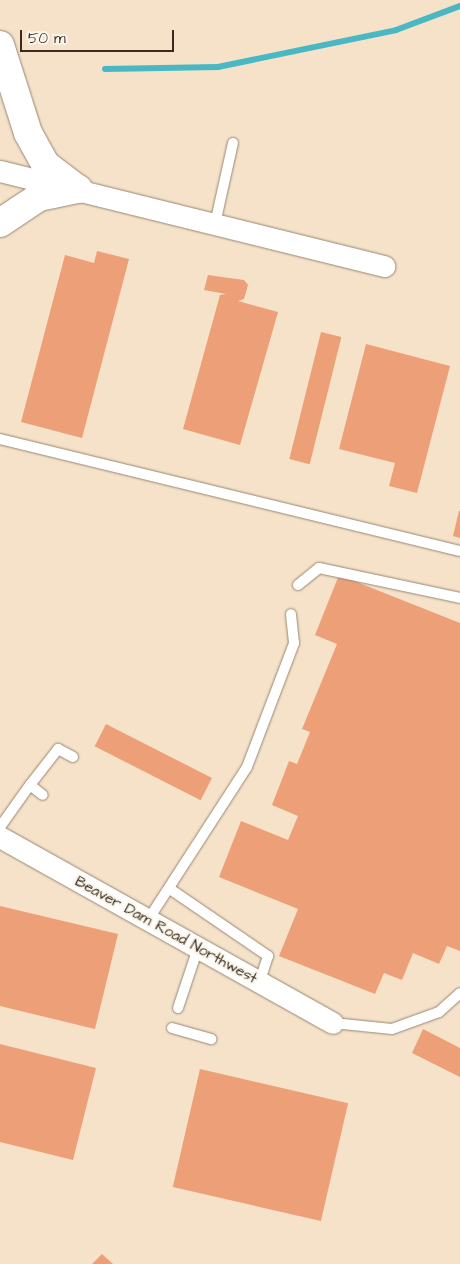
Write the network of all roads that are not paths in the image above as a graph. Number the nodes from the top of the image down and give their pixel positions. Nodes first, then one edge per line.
1 (0, 45) edge
2 (233, 143) dead end
3 (0, 171) edge
4 (78, 189) junction
5 (0, 223) edge
6 (215, 224) junction
7 (384, 266) dead end
8 (0, 439) edge
9 (460, 551) edge
10 (298, 585) dead end
11 (460, 598) edge
12 (291, 614) dead end
13 (73, 757) dead end
14 (30, 785) junction
15 (43, 795) dead end
16 (0, 827) edge
17 (0, 837) edge
18 (170, 889) junction
19 (148, 920) junction
20 (198, 948) junction
21 (260, 982) junction
22 (460, 993) edge
23 (178, 1008) dead end
24 (333, 1024) joint
25 (172, 1028) dead end
26 (211, 1039) dead end

1 - 4 main road
2 - 6 lane
3 - 4 street
4 - 5 main road
4 - 6 street
6 - 7 street
8 - 9 lane
10 - 11 lane
12 - 18 lane
13 - 14 lane
14 - 15 lane
14 - 16 lane
17 - 19 street, Beaver Dam Road Northwest
18 - 19 lane
18 - 21 lane
19 - 20 street, Beaver Dam Road Northwest
20 - 21 street, Beaver Dam Road Northwest
20 - 23 lane
21 - 24 street, Beaver Dam Road Northwest
22 - 24 lane
25 - 26 lane

